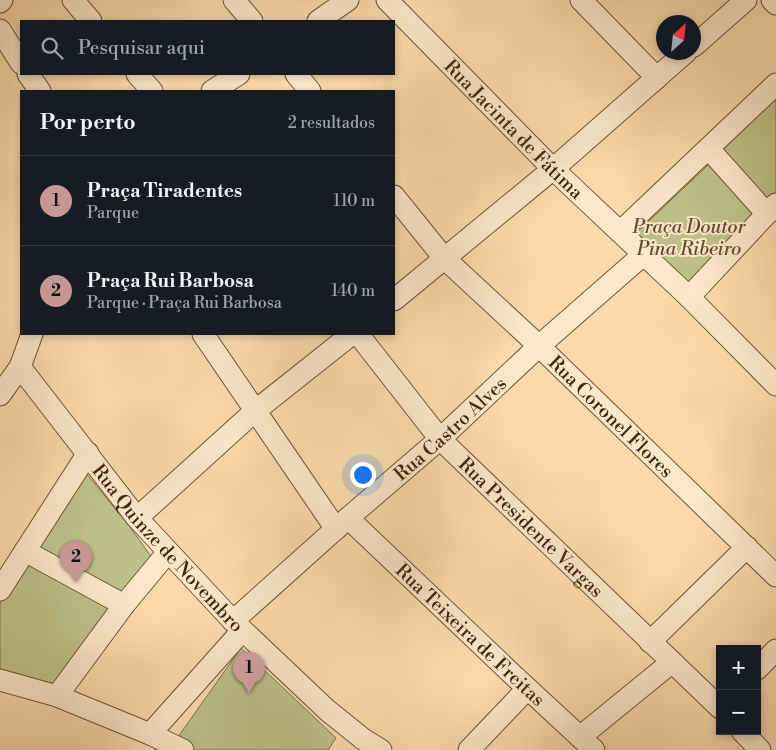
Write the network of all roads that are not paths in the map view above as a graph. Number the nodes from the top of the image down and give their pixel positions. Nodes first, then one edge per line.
1 (73, 0) edge
2 (234, 0) edge
3 (348, 0) edge
4 (387, 0) edge
5 (581, 0) edge
6 (746, 0) edge
7 (772, 0) edge
8 (776, 4) edge
9 (90, 20) edge
10 (251, 20) edge
11 (319, 20) edge
12 (0, 30) edge
13 (701, 40) edge
14 (677, 60) edge
15 (20, 61) edge
16 (29, 75) edge
17 (138, 75) edge
18 (236, 75) edge
19 (297, 75) edge
20 (658, 78) junction
21 (776, 84) edge
22 (39, 90) edge
23 (151, 90) edge
24 (214, 90) edge
25 (309, 90) edge
26 (709, 149) junction
27 (553, 169) junction
28 (395, 197) edge
29 (772, 209) edge
30 (621, 231) junction
31 (644, 254) junction
32 (444, 258) junction
33 (689, 297) junction
34 (395, 299) edge
35 (32, 335) edge
36 (204, 335) edge
37 (351, 335) edge
38 (359, 335) edge
39 (539, 346) junction
40 (20, 367) junction
41 (776, 385) edge
42 (0, 395) edge
43 (256, 411) junction
44 (440, 439) junction
45 (88, 453) junction
46 (137, 518) junction
47 (342, 523) junction
48 (747, 547) junction
49 (26, 551) junction
50 (168, 552) junction
51 (774, 571) edge
52 (2, 581) edge
53 (124, 605) junction
54 (238, 626) junction
55 (650, 642) junction
56 (776, 650) edge
57 (672, 662) junction
58 (761, 665) edge
59 (0, 680) edge
60 (527, 689) junction
61 (57, 696) junction
62 (716, 703) edge
63 (150, 734) junction
64 (746, 735) edge
65 (587, 743) edge
66 (359, 745) edge
67 (183, 750) edge
68 (381, 750) edge
69 (469, 750) edge
70 (760, 750) edge

1 - 9 street
2 - 10 street
3 - 11 street
4 - 27 street, Rua Jacinta de Fátima
5 - 20 street
6 - 13 street
7 - 8 street
12 - 15 street
14 - 20 street
16 - 22 street
17 - 23 street
18 - 24 street
19 - 25 street
20 - 27 street
21 - 26 street
26 - 29 street
26 - 30 street
27 - 30 street, Rua Jacinta de Fátima
27 - 32 street
28 - 32 street, Rua Coronel Flores
29 - 33 street
30 - 31 street, Rua Jacinta de Fátima
31 - 33 street
31 - 39 street, Rua Castro Alves
32 - 34 street
32 - 39 street, Rua Coronel Flores
33 - 41 street
35 - 40 street
36 - 43 street, Rua Teixeira de Freitas
37 - 43 street
38 - 44 street, Rua Presidente Vargas
39 - 44 street, Rua Castro Alves
39 - 48 street, Rua Coronel Flores
40 - 42 street
40 - 45 street, Rua Quinze de Novembro
43 - 46 street
43 - 47 street, Rua Teixeira de Freitas
44 - 47 street, Rua Castro Alves
44 - 55 street, Rua Presidente Vargas
45 - 46 street, Rua Quinze de Novembro
45 - 49 street
46 - 50 street, Rua Quinze de Novembro
47 - 54 street, Rua Castro Alves
47 - 60 street, Rua Teixeira de Freitas
48 - 51 street, Rua Coronel Flores
48 - 55 street
49 - 52 street
49 - 53 street
50 - 53 street
50 - 54 street, Rua Quinze de Novembro
53 - 61 street
54 - 63 street, Rua Castro Alves
54 - 66 street, Rua Quinze de Novembro
55 - 57 street, Rua Presidente Vargas
56 - 58 street
57 - 62 street, Rua Presidente Vargas
57 - 65 street
59 - 61 street
60 - 65 street, Rua Teixeira de Freitas
60 - 69 street
61 - 63 street
63 - 67 street
64 - 70 street
66 - 68 street, Rua Quinze de Novembro

